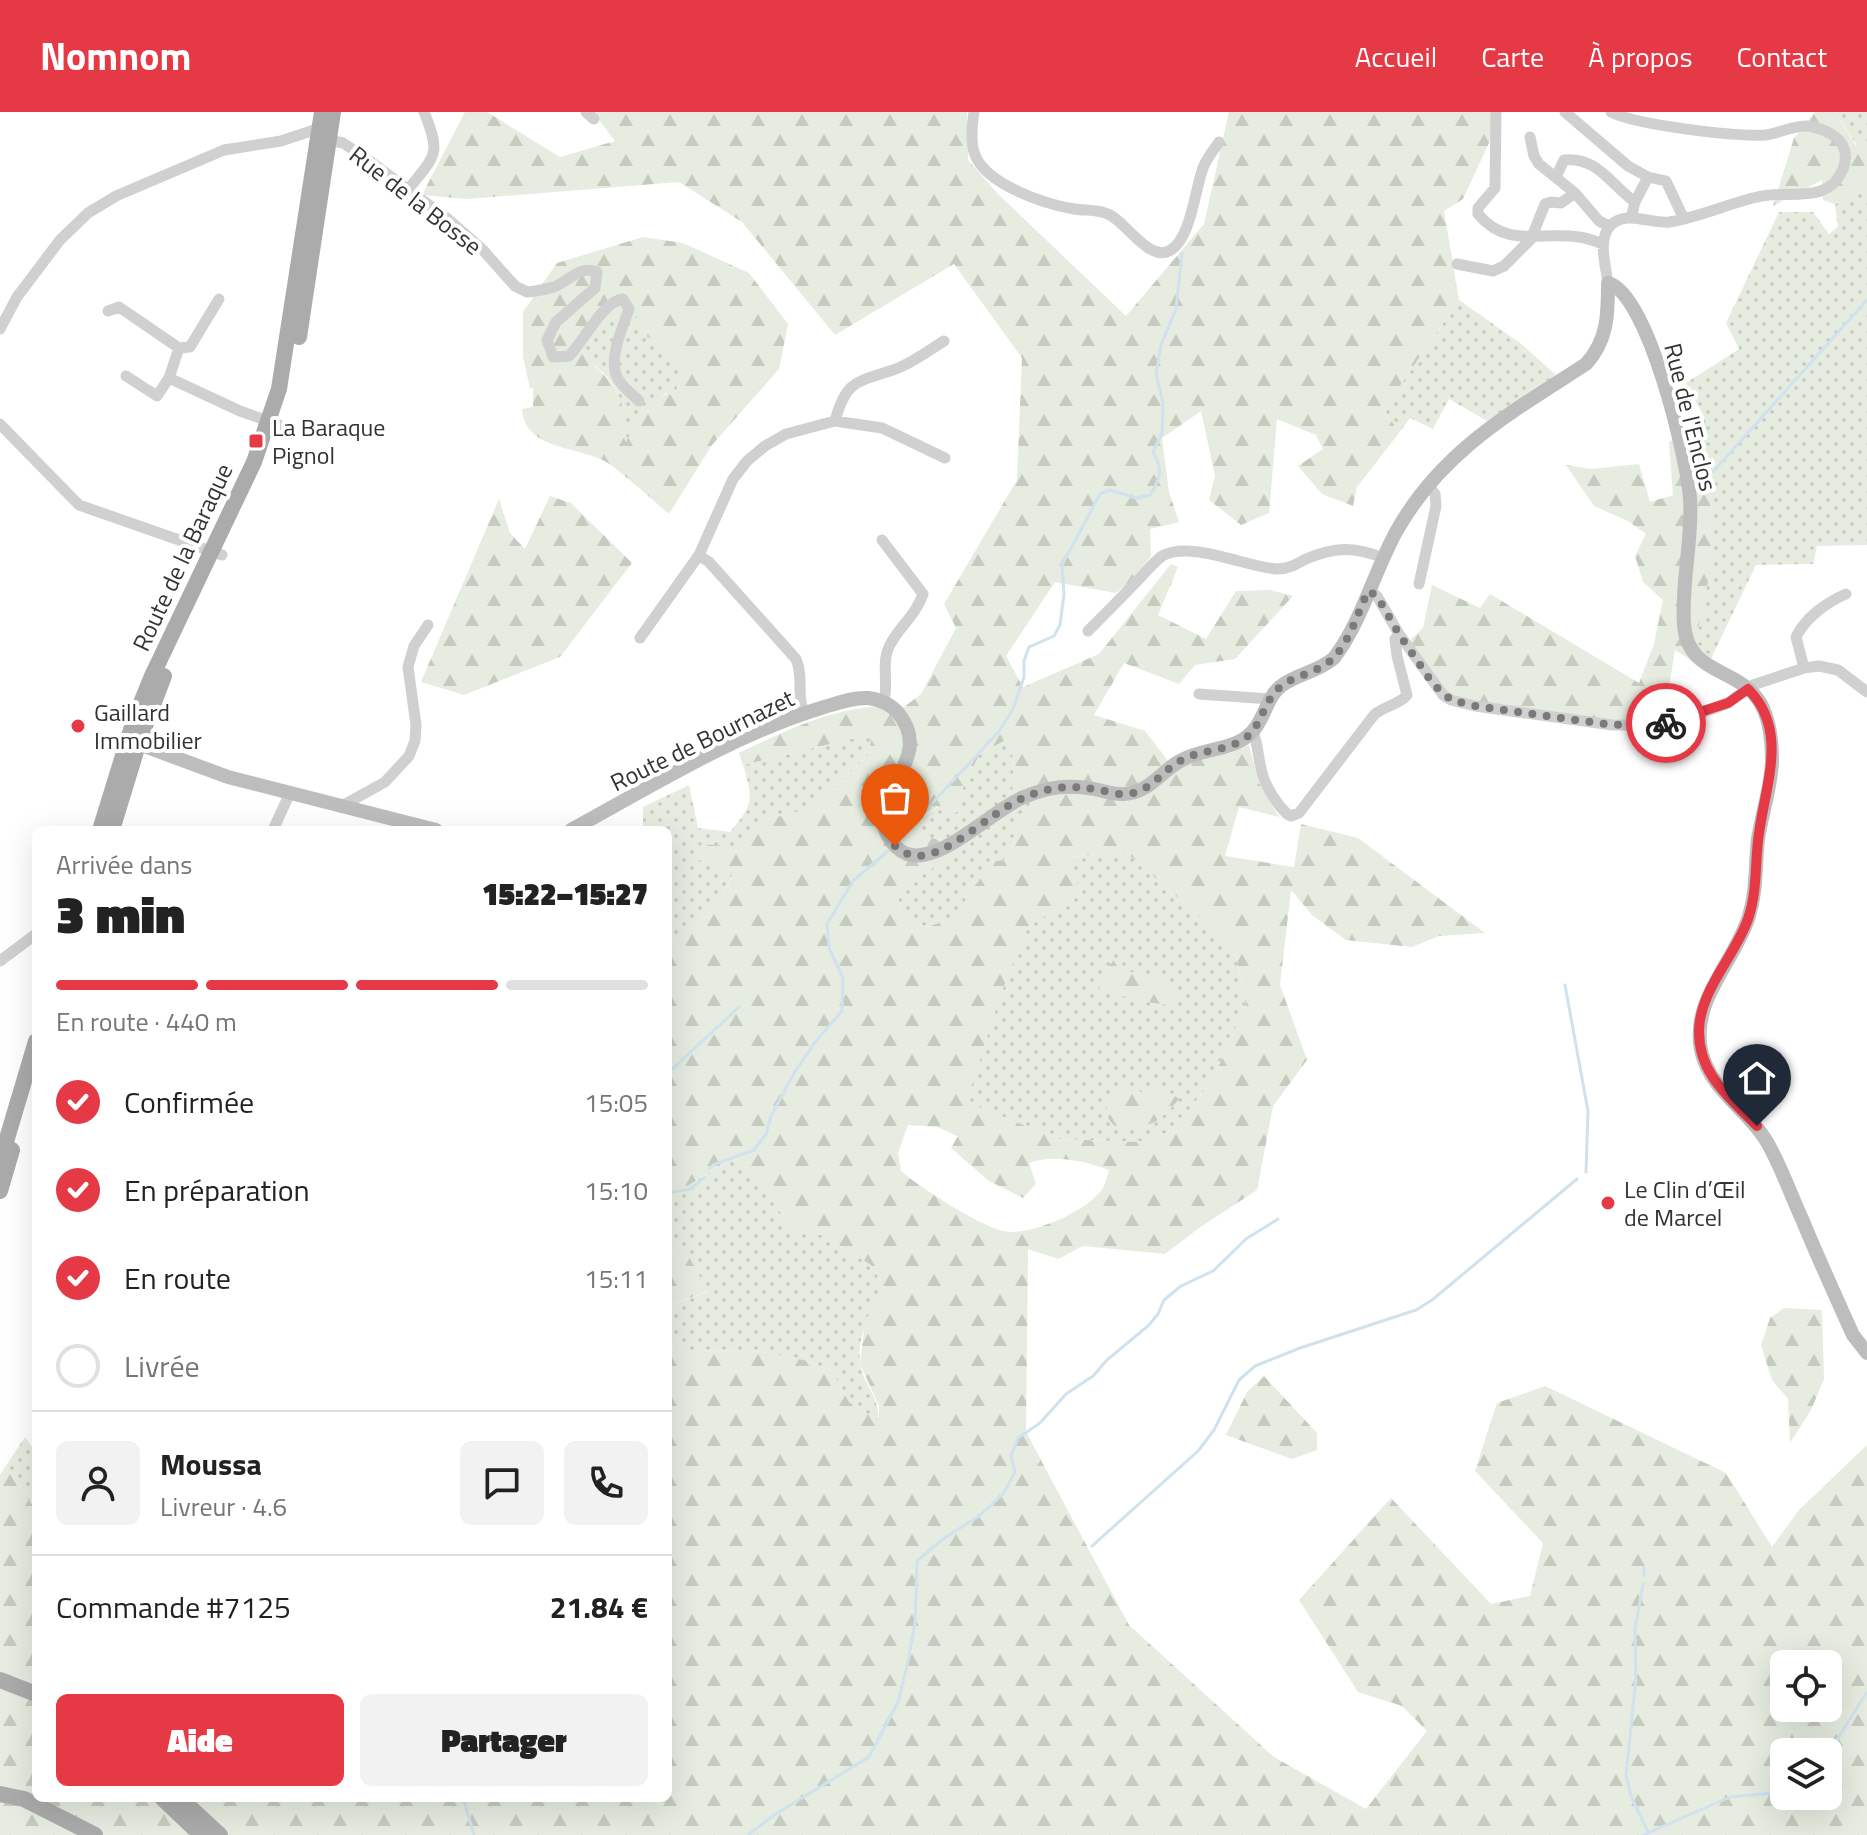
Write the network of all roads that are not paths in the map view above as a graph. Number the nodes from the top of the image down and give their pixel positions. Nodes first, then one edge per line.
1 (424, 112) edge
2 (974, 112) edge
3 (1496, 112) edge
4 (1565, 112) edge
5 (1611, 112) edge
6 (327, 123) edge
7 (1530, 137) dead end
8 (1219, 142) dead end
9 (1556, 177) junction
10 (1648, 177) junction
11 (407, 191) junction
12 (1575, 193) junction
13 (1635, 202) junction
14 (1631, 218) junction
15 (1684, 219) junction
16 (1609, 226) junction
17 (1531, 239) junction
18 (1603, 244) junction
19 (1457, 264) dead end
20 (1608, 283) junction
21 (219, 299) dead end
22 (108, 311) dead end
23 (0, 329) edge
24 (944, 341) dead end
25 (179, 348) junction
26 (126, 376) dead end
27 (169, 378) junction
28 (639, 401) dead end
29 (835, 421) junction
30 (0, 424) edge
31 (274, 424) junction
32 (945, 458) dead end
33 (1429, 487) junction
34 (882, 540) dead end
35 (217, 552) junction
36 (699, 555) junction
37 (1383, 558) junction
38 (1419, 584) dead end
39 (1368, 591) junction
40 (1846, 594) dead end
41 (428, 625) dead end
42 (1088, 631) dead end
43 (1399, 634) junction
44 (640, 638) dead end
45 (1804, 668) junction
46 (1748, 689) junction
47 (1867, 692) edge
48 (1199, 694) dead end
49 (1270, 699) junction
50 (884, 701) junction
51 (804, 713) junction
52 (1253, 732) junction
53 (133, 742) junction
54 (289, 795) junction
55 (340, 807) junction
56 (102, 826) edge
57 (113, 826) edge
58 (275, 826) edge
59 (419, 826) edge
60 (579, 826) edge
61 (32, 937) edge
62 (0, 961) edge
63 (32, 1054) edge
64 (32, 1085) edge
65 (0, 1162) edge
66 (0, 1191) edge
67 (1867, 1353) edge
68 (0, 1668) edge
69 (0, 1680) edge
70 (32, 1680) edge
71 (32, 1692) edge
72 (0, 1794) edge
73 (0, 1801) edge
74 (166, 1802) edge
75 (184, 1802) edge
76 (81, 1835) edge
77 (95, 1835) edge
78 (201, 1835) edge
79 (220, 1835) edge

1 - 11 street
2 - 8 street
3 - 17 street
4 - 10 street
5 - 15 street
6 - 11 street, Rue de la Bosse
6 - 23 street
6 - 31 main road, Route de la Baraque
7 - 9 street
9 - 12 street
9 - 13 street
10 - 13 street
10 - 15 street
11 - 28 street, Rue de la Bosse
12 - 16 street
12 - 17 street
13 - 14 street
14 - 15 street
14 - 16 street
16 - 18 street
17 - 18 street
17 - 19 street
18 - 20 street
20 - 33 street
20 - 46 street, Rue de l'Enclos
21 - 25 street
22 - 25 street
24 - 29 street
25 - 27 street
26 - 27 street
27 - 31 street
29 - 32 street
29 - 36 street
30 - 35 street
31 - 35 main road, Route de la Baraque
33 - 37 street
33 - 38 street
34 - 50 street
35 - 53 main road, Route de la Baraque
36 - 44 street
36 - 51 street
37 - 39 street
37 - 42 street
39 - 43 street
39 - 49 street
40 - 45 street
41 - 55 street
43 - 46 street
43 - 52 street
45 - 46 street
45 - 47 street
46 - 67 street
48 - 49 street
49 - 52 street
50 - 51 street, Route de Bournazet
50 - 52 street
51 - 60 street, Route de Bournazet
53 - 54 street
53 - 56 main road, Route de la Baraque
53 - 57 main road, Route de la Baraque
54 - 55 street
54 - 58 street
55 - 59 street
61 - 62 street
63 - 65 main road
64 - 66 main road
68 - 70 main road
69 - 71 main road
72 - 77 main road
73 - 76 main road
74 - 78 main road
75 - 79 main road

